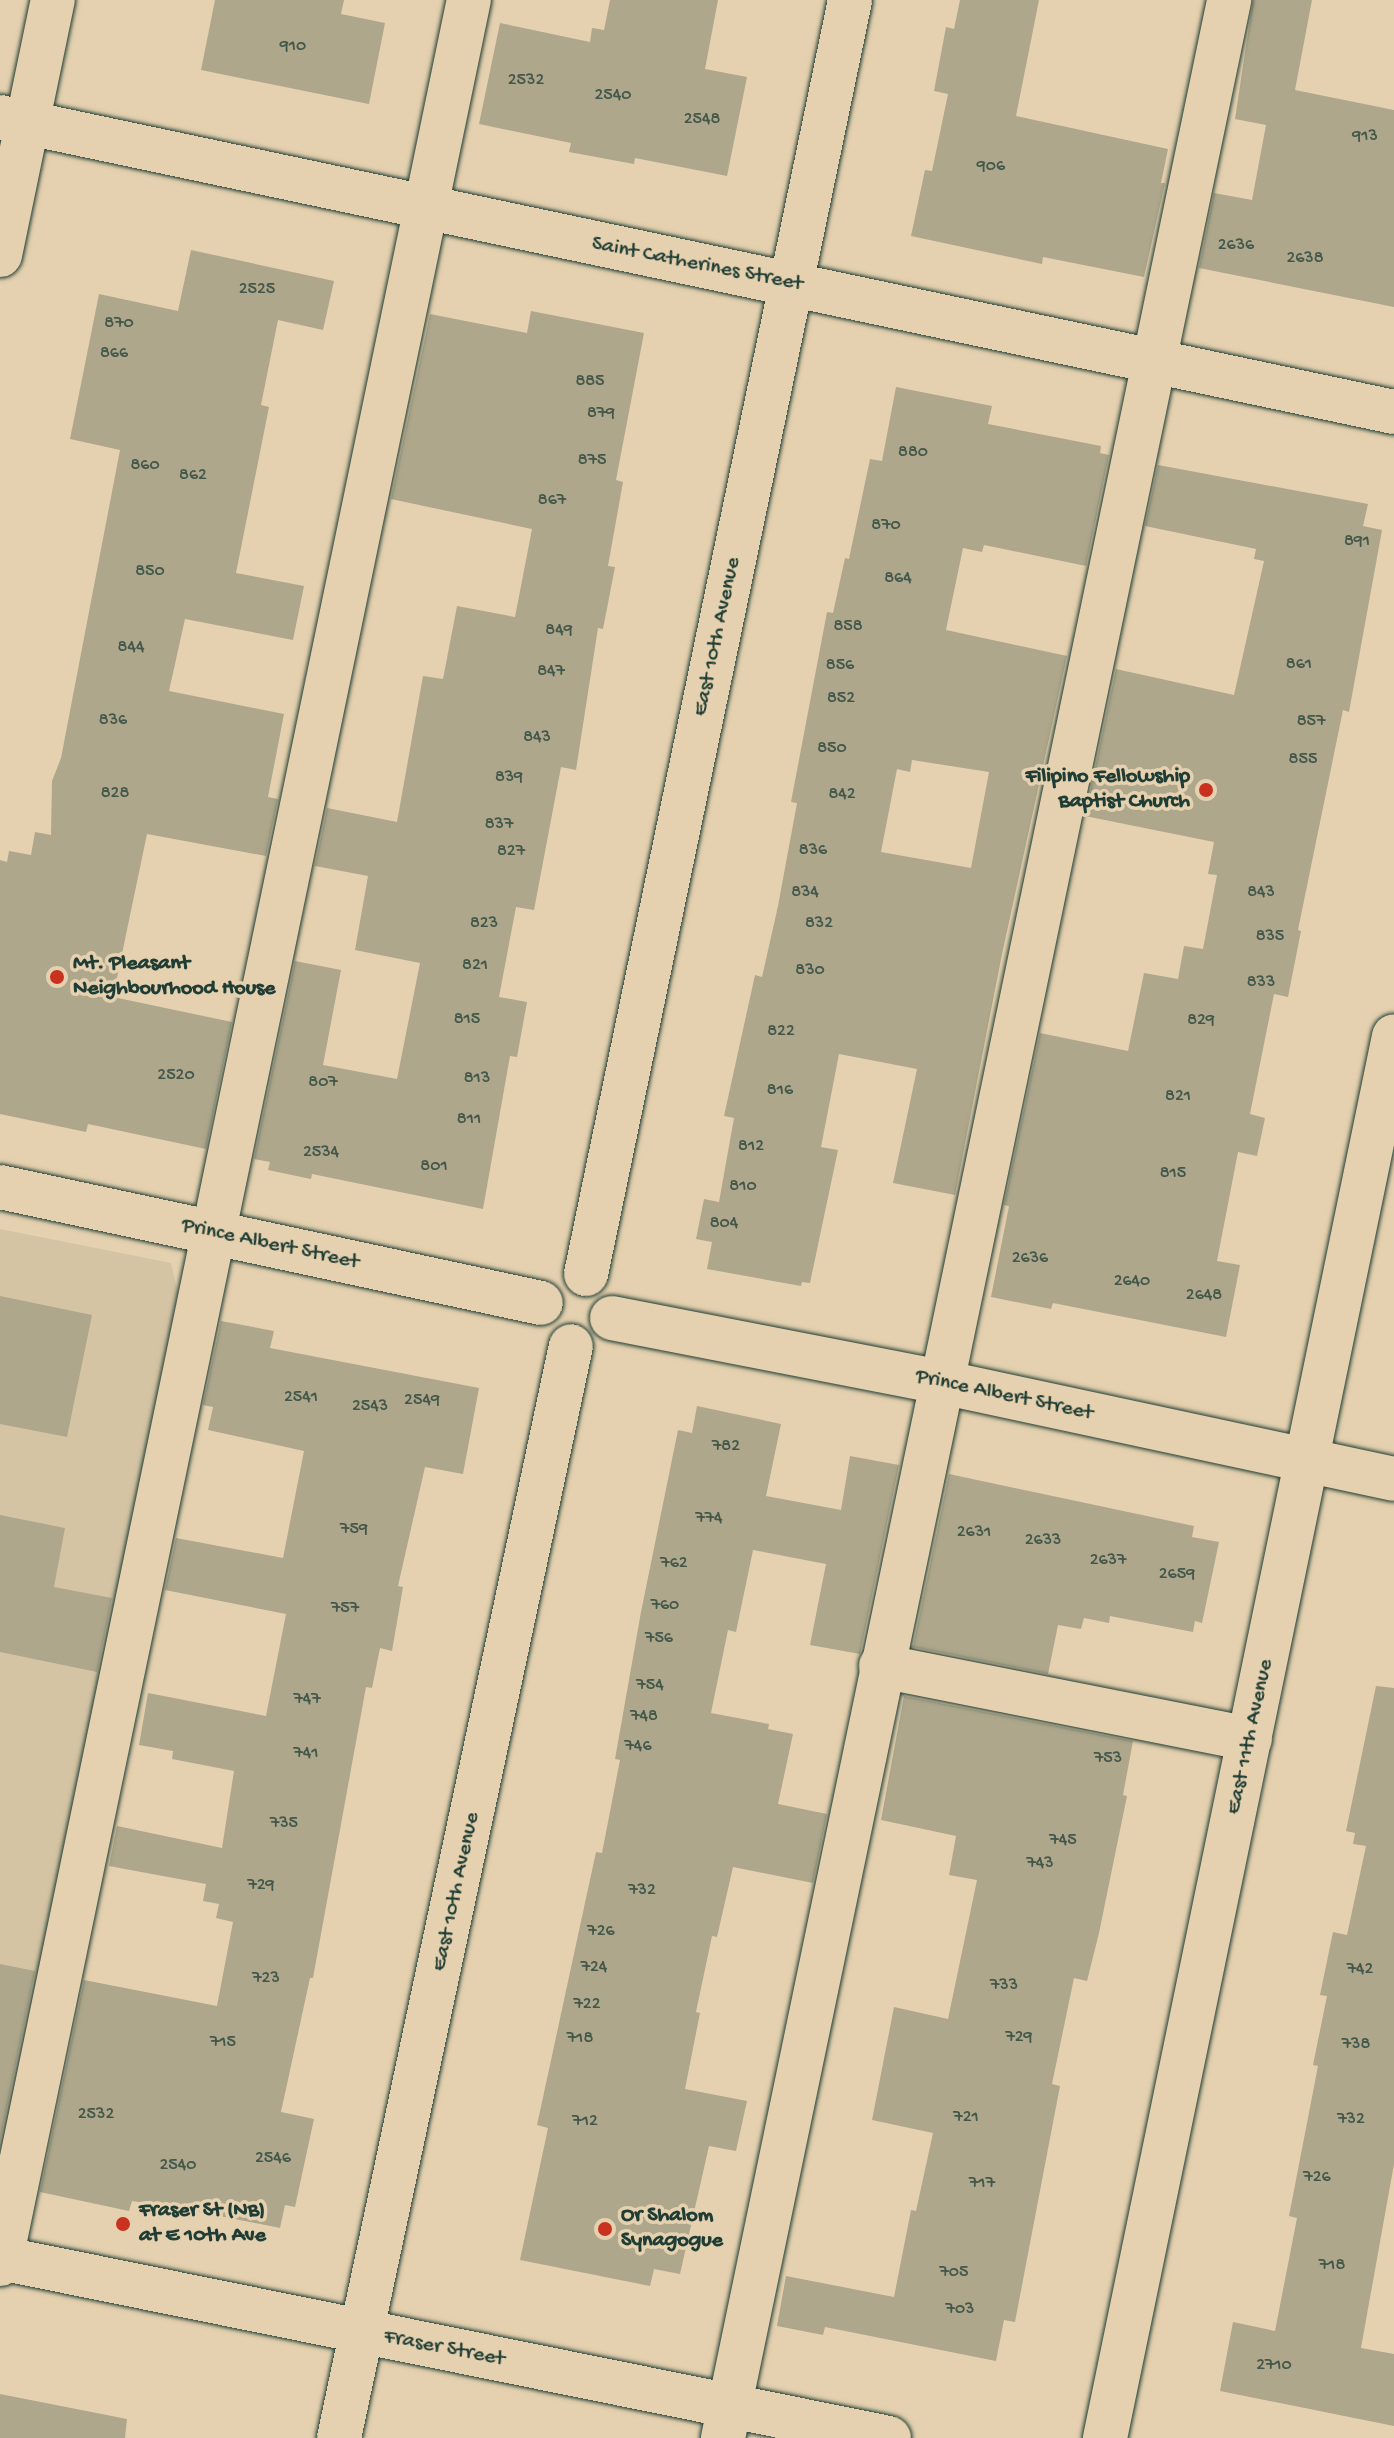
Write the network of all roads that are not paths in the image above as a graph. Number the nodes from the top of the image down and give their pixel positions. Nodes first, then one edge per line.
1 (53, 0) edge
2 (469, 0) edge
3 (850, 0) edge
4 (1229, 0) edge
5 (14, 120) edge
6 (425, 210) junction
7 (0, 255) edge
8 (791, 283) junction
9 (1152, 363) junction
10 (1394, 412) edge
11 (1394, 1036) edge
12 (0, 1187) edge
13 (213, 1233) junction
14 (586, 1274) junction
15 (541, 1303) junction
16 (612, 1318) junction
17 (571, 1346) junction
18 (942, 1382) junction
19 (1308, 1462) junction
20 (1394, 1479) edge
21 (881, 1666) junction
22 (1250, 1739) junction
23 (0, 2260) edge
24 (362, 2333) junction
25 (726, 2421) edge
26 (339, 2438) edge
27 (889, 2438) edge
28 (1105, 2438) edge

1 - 5 street
2 - 6 street
3 - 8 street, East 10th Avenue
4 - 9 street
5 - 6 street, Saint Catherines Street
5 - 7 street
6 - 8 street, Saint Catherines Street
6 - 13 street
8 - 9 street, Saint Catherines Street
8 - 14 street, East 10th Avenue
9 - 10 street, Saint Catherines Street
9 - 18 street
11 - 19 street, East 11th Avenue
12 - 13 street, Prince Albert Street
13 - 15 street, Prince Albert Street
13 - 23 street
14 - 15 street
14 - 16 street
15 - 17 street
16 - 17 street
16 - 18 street, Prince Albert Street
17 - 24 street, East 10th Avenue
18 - 19 street, Prince Albert Street
18 - 21 street
19 - 20 street, Prince Albert Street
19 - 22 street, East 11th Avenue
21 - 22 street
21 - 25 street
22 - 28 street, East 11th Avenue
23 - 24 street, Fraser Street
24 - 25 street, Fraser Street
24 - 26 street, East 10th Avenue
25 - 27 street, Fraser Street

